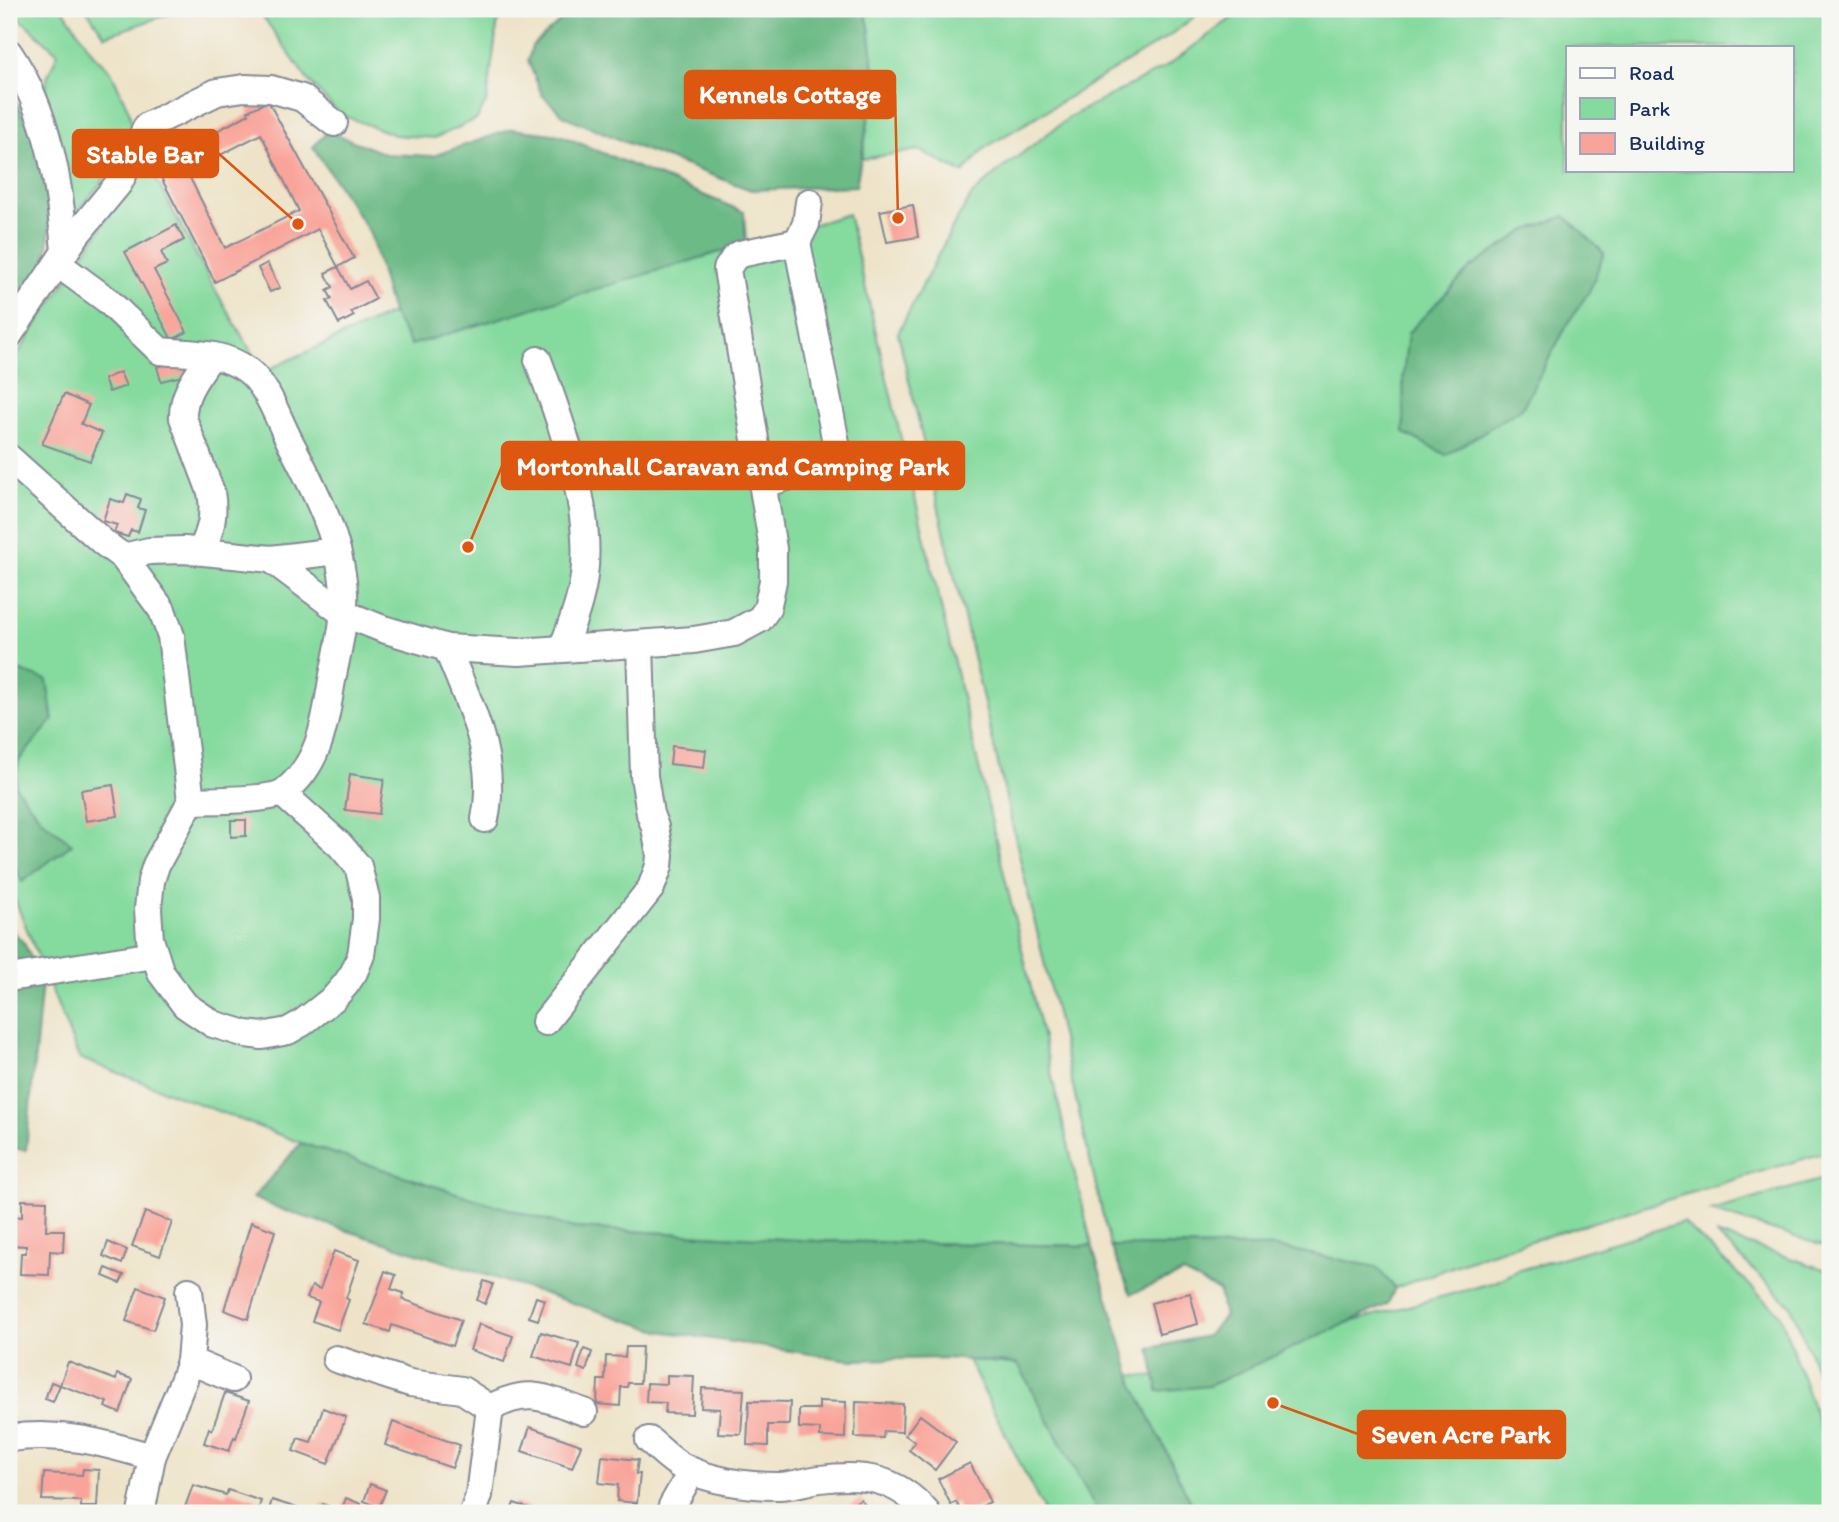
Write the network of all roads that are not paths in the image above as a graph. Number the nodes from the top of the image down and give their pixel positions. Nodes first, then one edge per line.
1 (9, 53) edge
2 (334, 123) dead end
3 (809, 202) dead end
4 (797, 242) junction
5 (61, 258) junction
6 (9, 335) edge
7 (211, 356) junction
8 (538, 360) dead end
9 (9, 458) edge
10 (764, 484) junction
11 (201, 551) junction
12 (337, 551) junction
13 (123, 556) junction
14 (271, 559) junction
15 (344, 612) junction
16 (640, 644) junction
17 (447, 648) junction
18 (562, 648) junction
19 (283, 793) junction
20 (191, 801) junction
21 (485, 819) dead end
22 (154, 956) junction
23 (9, 978) edge
24 (545, 1022) dead end
25 (189, 1291) dead end
26 (336, 1359) dead end
27 (190, 1361) junction
28 (233, 1379) dead end
29 (490, 1408) junction
30 (584, 1412) dead end
31 (9, 1438) edge
32 (649, 1440) dead end
33 (152, 1457) junction
34 (692, 1471) junction
35 (672, 1506) dead end
36 (141, 1513) edge
37 (473, 1513) edge
38 (927, 1513) edge

1 - 5 street
2 - 5 street
3 - 4 street
4 - 10 street
4 - 10 street
5 - 6 street
5 - 7 street
7 - 11 street
7 - 12 street
8 - 18 street
9 - 13 street
10 - 16 street
11 - 13 street
11 - 14 street
12 - 14 street
12 - 15 street
13 - 20 street
14 - 15 street
15 - 17 street
15 - 19 street
16 - 18 street
16 - 24 street
17 - 18 street
17 - 21 street
19 - 20 street
19 - 22 street
20 - 22 street
22 - 23 street
25 - 27 street
26 - 29 street
27 - 28 street
27 - 33 street
29 - 30 street
29 - 37 street
31 - 33 street
32 - 34 street
33 - 36 street
34 - 35 street
34 - 38 street

